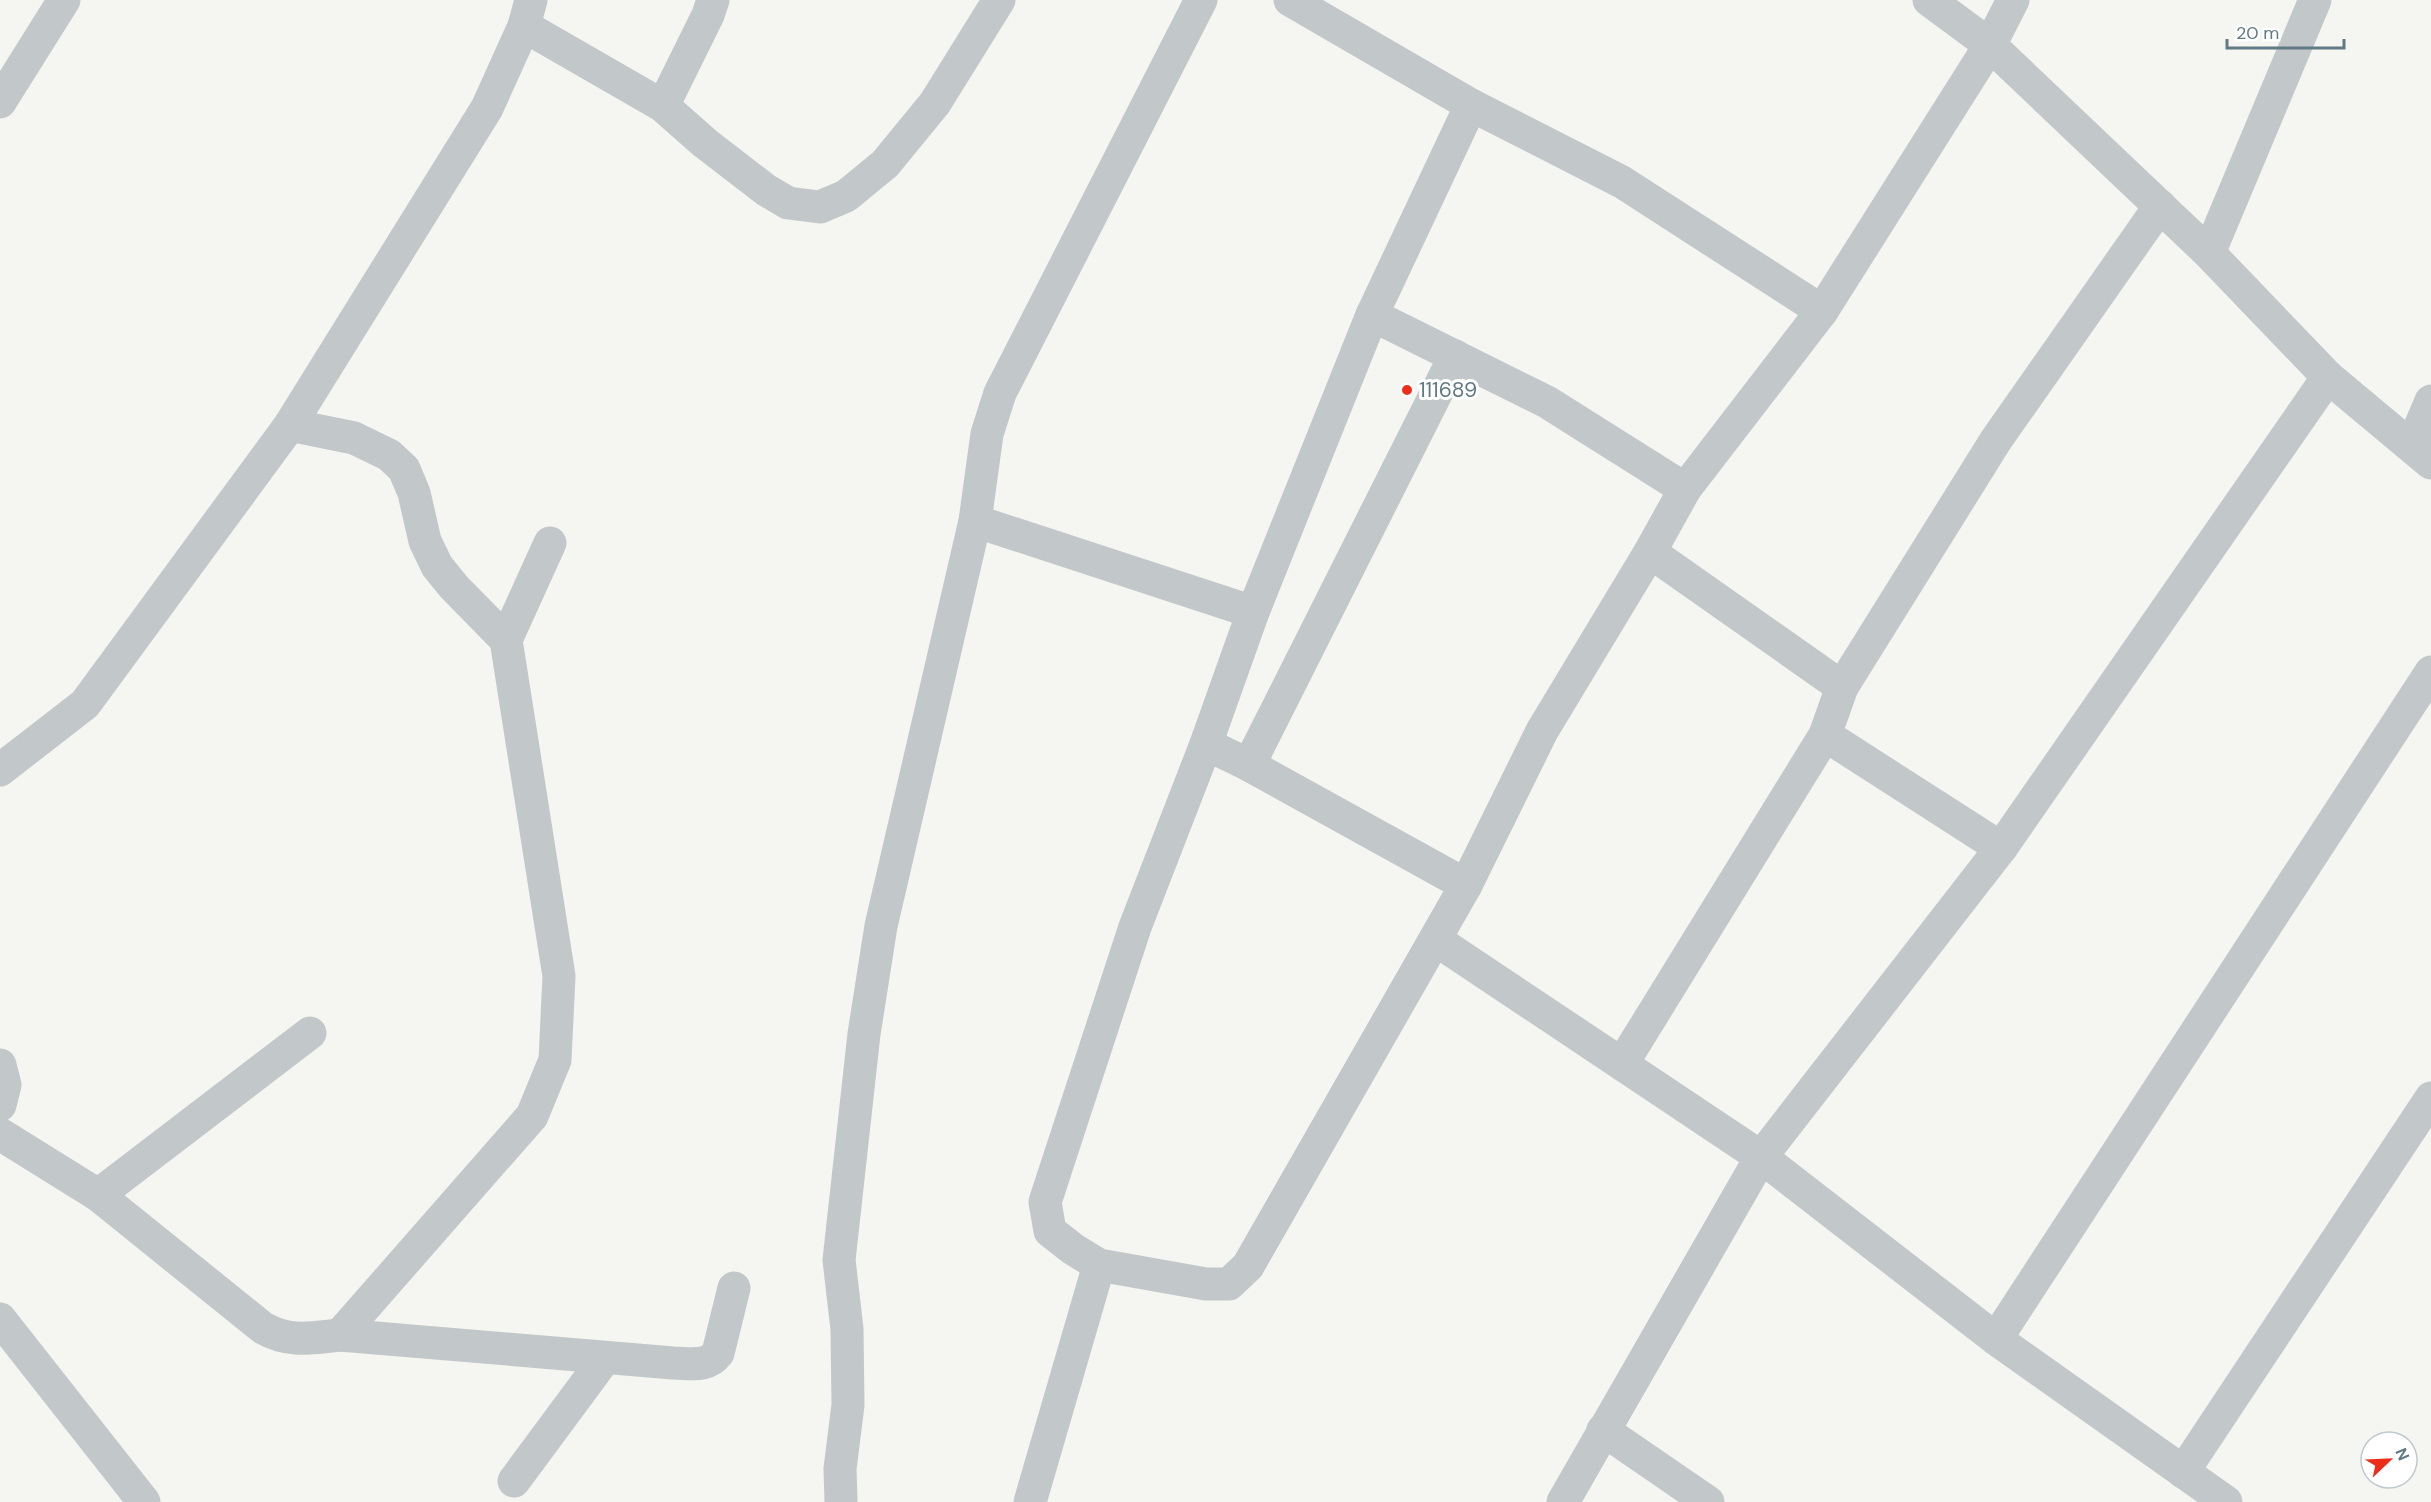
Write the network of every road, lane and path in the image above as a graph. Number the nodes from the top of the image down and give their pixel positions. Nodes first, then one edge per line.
1 (64, 0) edge
2 (713, 0) edge
3 (999, 0) edge
4 (1201, 0) edge
5 (1290, 0) edge
6 (1929, 0) edge
7 (2013, 0) edge
8 (2315, 0) edge
9 (528, 13) edge
10 (1990, 45) junction
11 (0, 102) edge
12 (1472, 105) junction
13 (663, 106) junction
14 (2160, 206) junction
15 (2209, 253) junction
16 (1822, 311) junction
17 (1372, 315) junction
18 (1455, 356) junction
19 (2328, 377) junction
20 (2431, 401) edge
21 (290, 424) junction
22 (2421, 454) edge
23 (1685, 489) junction
24 (975, 521) junction
25 (550, 543) dead end
26 (1650, 552) junction
27 (1253, 612) junction
28 (506, 640) junction
29 (2431, 672) edge
30 (1842, 687) junction
31 (1825, 735) junction
32 (1206, 744) junction
33 (1249, 765) junction
34 (0, 770) edge
35 (2001, 848) junction
36 (1466, 885) junction
37 (1436, 940) junction
38 (310, 1033) dead end
39 (1622, 1064) junction
40 (0, 1065) edge
41 (2431, 1098) edge
42 (0, 1105) edge
43 (0, 1134) edge
44 (1761, 1157) junction
45 (98, 1195) junction
46 (1099, 1265) junction
47 (734, 1288) dead end
48 (0, 1319) edge
49 (340, 1335) junction
50 (1996, 1339) junction
51 (605, 1358) junction
52 (1603, 1430) junction
53 (2183, 1472) junction
54 (514, 1481) dead end
55 (144, 1502) edge
56 (841, 1502) edge
57 (1029, 1502) edge
58 (1563, 1502) edge
59 (1708, 1502) edge
60 (2226, 1502) edge

1 - 11 street
2 - 13 street
3 - 13 street
4 - 24 street
5 - 12 street
6 - 10 street
7 - 10 street
8 - 15 street
9 - 13 street
9 - 21 street
10 - 14 street
10 - 16 street
12 - 16 street
12 - 17 street
14 - 15 street
14 - 30 street
15 - 19 street
16 - 23 street
17 - 18 street
17 - 27 street
18 - 23 street
18 - 33 street
19 - 22 street
19 - 35 street
20 - 22 street
21 - 28 street
21 - 34 street
23 - 26 street
24 - 27 street
24 - 56 street
25 - 28 street
26 - 30 street
26 - 36 street
27 - 32 street
28 - 49 street
29 - 50 street
30 - 31 street
31 - 35 street
31 - 39 street
32 - 33 street
32 - 46 street
33 - 36 street
35 - 44 street
36 - 37 street
37 - 39 street
37 - 46 street
38 - 45 street
39 - 44 street
40 - 42 street
41 - 53 street
43 - 45 street
44 - 50 street
44 - 52 street
45 - 49 street
46 - 57 street
47 - 51 street
48 - 55 street
49 - 51 street
50 - 53 street
51 - 54 street
52 - 58 street
52 - 59 street
53 - 60 street

